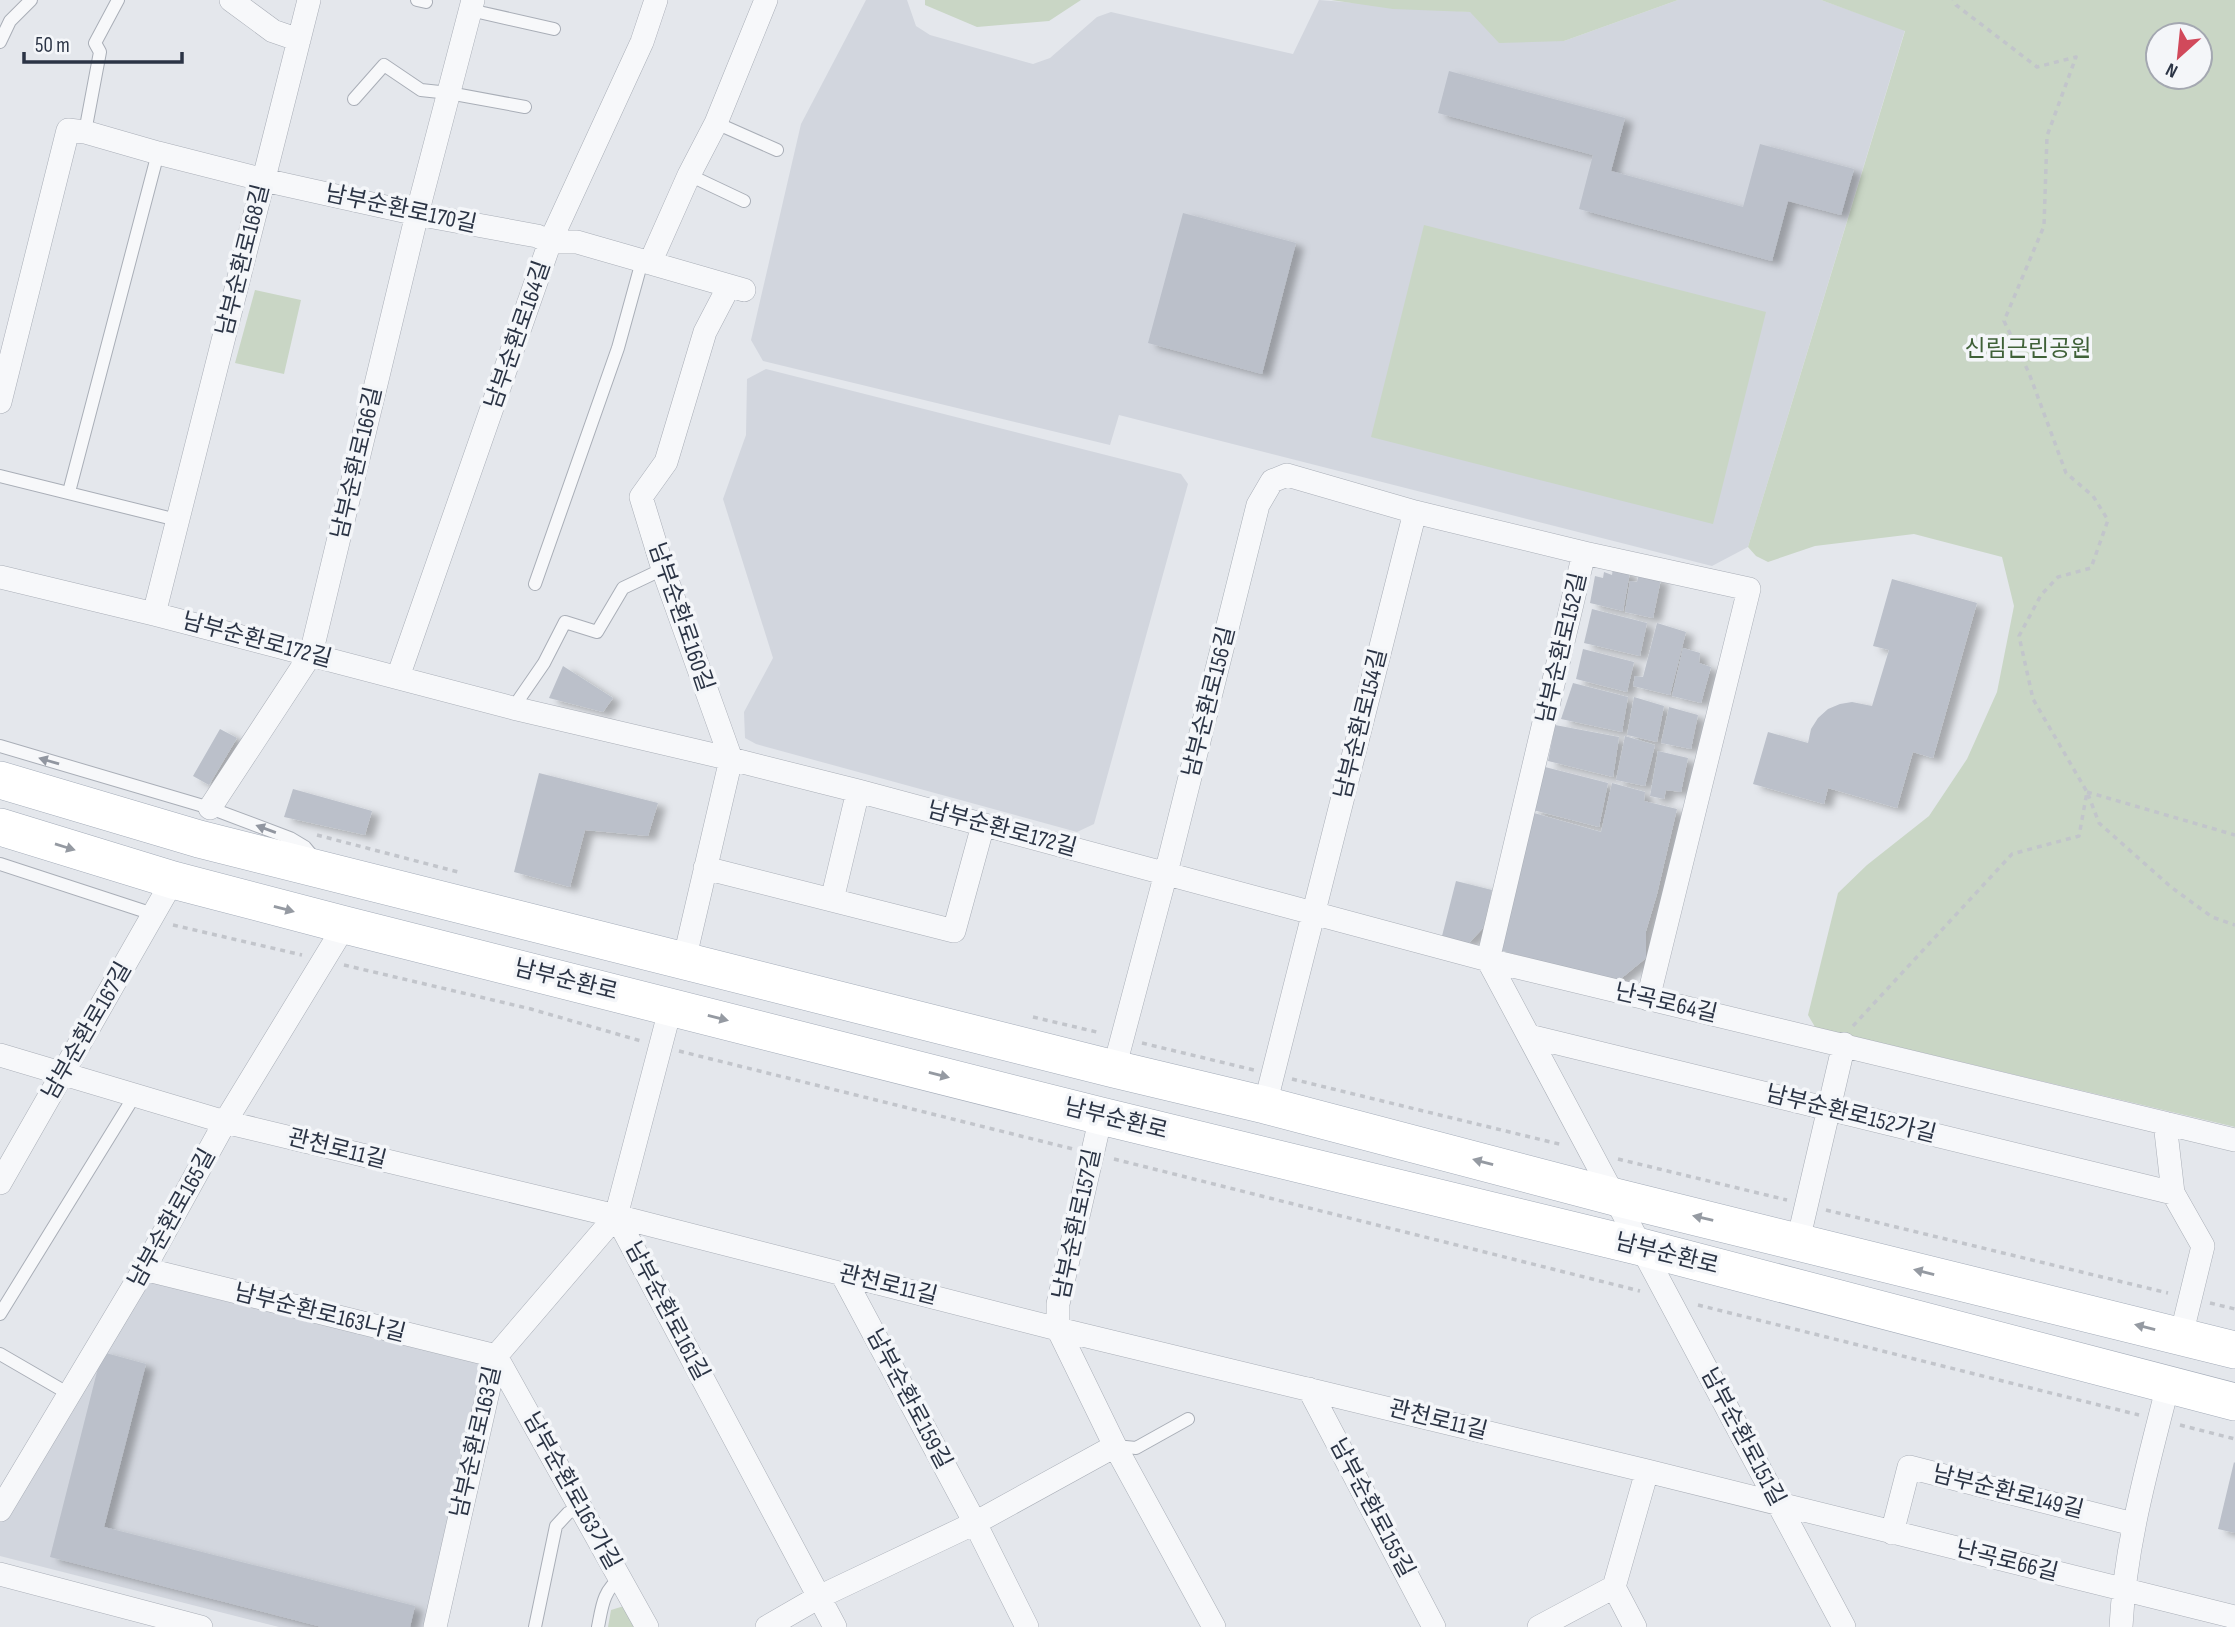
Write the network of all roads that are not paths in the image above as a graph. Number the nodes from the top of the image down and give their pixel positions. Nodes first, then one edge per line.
1 (31, 0) edge
2 (118, 0) edge
3 (231, 0) edge
4 (309, 0) edge
5 (656, 0) edge
6 (766, 0) edge
7 (471, 5) edge
8 (554, 29) dead end
9 (299, 40) junction
10 (0, 42) edge
11 (449, 93) junction
12 (354, 99) dead end
13 (525, 107) dead end
14 (716, 123) junction
15 (85, 132) junction
16 (777, 149) dead end
17 (158, 153) junction
18 (689, 175) junction
19 (264, 180) junction
20 (744, 201) dead end
21 (417, 214) junction
22 (550, 242) junction
23 (646, 262) junction
24 (736, 288) joint
25 (1, 395) edge
26 (0, 476) edge
27 (69, 492) junction
28 (1415, 512) junction
29 (177, 520) junction
30 (1584, 553) junction
31 (663, 569) junction
32 (0, 577) edge
33 (536, 584) dead end
34 (154, 614) junction
35 (312, 654) junction
36 (398, 677) junction
37 (513, 708) junction
38 (0, 746) edge
39 (731, 759) junction
40 (0, 780) edge
41 (858, 791) junction
42 (210, 808) junction
43 (983, 825) junction
44 (0, 827) edge
45 (0, 864) edge
46 (317, 868) junction
47 (705, 868) junction
48 (1166, 873) junction
49 (173, 880) junction
50 (832, 900) junction
51 (1313, 913) junction
52 (152, 917) junction
53 (345, 925) junction
54 (1488, 960) junction
55 (684, 961) junction
56 (1648, 999) junction
57 (671, 1006) junction
58 (1529, 1036) junction
59 (1841, 1044) junction
60 (0, 1055) edge
61 (1114, 1069) junction
62 (63, 1073) junction
63 (135, 1095) junction
64 (1265, 1105) junction
65 (1830, 1108) junction
66 (1101, 1116) junction
67 (225, 1122) junction
68 (2165, 1124) junction
69 (2235, 1140) edge
70 (0, 1183) edge
71 (2173, 1193) junction
72 (1615, 1197) junction
73 (616, 1216) junction
74 (1798, 1241) junction
75 (1641, 1247) junction
76 (144, 1269) junction
77 (842, 1274) junction
78 (0, 1314) edge
79 (1058, 1329) junction
80 (2180, 1336) junction
81 (2235, 1350) edge
82 (0, 1354) edge
83 (496, 1356) junction
84 (2168, 1385) junction
85 (1309, 1389) junction
86 (69, 1394) junction
87 (2235, 1402) edge
88 (1188, 1419) dead end
89 (1115, 1446) junction
90 (1647, 1471) junction
91 (1779, 1504) junction
92 (581, 1507) junction
93 (0, 1510) edge
94 (975, 1523) junction
95 (2133, 1524) junction
96 (1892, 1533) junction
97 (0, 1574) edge
98 (621, 1578) junction
99 (1614, 1587) junction
100 (2123, 1590) junction
101 (819, 1597) junction
102 (2235, 1617) edge
103 (201, 1627) edge
104 (435, 1627) edge
105 (535, 1627) edge
106 (598, 1627) edge
107 (647, 1627) edge
108 (767, 1627) edge
109 (835, 1627) edge
110 (1027, 1627) edge
111 (1214, 1627) edge
112 (1434, 1627) edge
113 (1539, 1627) edge
114 (1635, 1627) edge
115 (1844, 1627) edge
116 (2121, 1627) edge

1 - 10 lane
2 - 15 lane
3 - 9 street
4 - 9 street, 남부순환로168길
5 - 22 street, 남부순환로164길
6 - 14 street
7 - 8 lane, 남부순환로166길
7 - 11 street, 남부순환로166길
9 - 19 street, 남부순환로168길
11 - 12 lane
11 - 13 lane
11 - 21 street, 남부순환로166길
14 - 16 lane
14 - 18 street
15 - 17 street, 남부순환로170길
15 - 25 street
17 - 19 street, 남부순환로170길
17 - 27 lane
18 - 20 lane
18 - 23 street
19 - 21 street, 남부순환로170길
19 - 29 street, 남부순환로168길
21 - 22 street, 남부순환로170길
21 - 35 street, 남부순환로166길
22 - 23 street, 남부순환로170길
22 - 36 street, 남부순환로164길
23 - 24 street, 남부순환로170길
23 - 33 lane
24 - 31 street, 남부순환로160길
26 - 27 lane
27 - 29 lane
28 - 30 street
28 - 48 street, 남부순환로156길
28 - 51 street, 남부순환로154길
29 - 34 street, 남부순환로168길
30 - 54 street, 남부순환로152길
30 - 56 street, 남부순환로152길
31 - 37 lane
31 - 39 street, 남부순환로160길
32 - 34 street, 남부순환로172길
34 - 35 street, 남부순환로172길
35 - 36 street, 남부순환로172길
35 - 42 street, 남부순환로166길
36 - 37 street, 남부순환로172길
37 - 39 street, 남부순환로172길
42 -> 38 lane
39 - 41 street, 남부순환로172길
39 - 47 street
40 - 46 main road, 남부순환로
41 - 43 street, 남부순환로172길
41 - 50 street
46 -> 42 lane
43 - 48 street, 남부순환로172길
43 - 50 street
44 -> 49 main road, 남부순환로
45 - 52 lane
46 - 55 main road, 남부순환로
47 - 50 street
47 - 55 street
48 - 51 street, 남부순환로172길
48 - 61 street, 남부순환로156길
49 - 52 street, 남부순환로167길
49 -> 53 main road, 남부순환로
51 - 54 street, 남부순환로172길
51 - 64 street, 남부순환로154길
52 - 62 street, 남부순환로167길
53 - 57 main road, 남부순환로
53 - 67 street, 남부순환로165길
54 - 56 street, 난곡로64길
54 - 58 street
55 - 61 main road, 남부순환로
56 - 59 street, 난곡로64길
57 -> 66 main road, 남부순환로
57 - 73 street, 남부순환로161길
58 - 65 street, 남부순환로152가길
58 - 72 street
59 - 65 street
59 - 68 street, 난곡로64길
60 - 62 street, 관천로11길
61 - 64 main road, 남부순환로
62 - 63 street, 관천로11길
62 - 70 street, 남부순환로167길
63 - 67 street, 관천로11길
63 - 78 lane
72 -> 64 main road, 남부순환로
65 - 71 street, 남부순환로152가길
65 - 74 street
66 - 75 main road, 남부순환로
66 - 79 street, 남부순환로157길
67 - 73 street, 관천로11길
67 - 76 street, 남부순환로165길
68 - 69 street, 난곡로64길
68 - 71 street
71 - 80 street
74 -> 72 main road, 남부순환로
72 - 75 street
73 - 77 street, 관천로11길
73 - 83 street, 남부순환로163길
73 - 101 street, 남부순환로161길
80 -> 74 main road, 남부순환로
75 - 84 main road, 남부순환로
75 - 91 street, 남부순환로151길
76 - 83 street, 남부순환로163나길
76 - 86 street, 남부순환로165길
77 - 79 street, 관천로11길
77 - 94 street, 남부순환로159길
79 - 85 street, 관천로11길
79 - 89 street, 남부순환로157길
80 - 81 main road, 남부순환로
82 - 86 lane
83 - 92 street, 남부순환로163가길
83 - 104 street, 남부순환로163길
84 - 87 main road, 남부순환로
84 - 95 street
85 - 90 street, 관천로11길
85 - 112 street, 남부순환로155길
86 - 93 street, 남부순환로165길
88 - 89 lane
89 - 94 street
89 - 111 street, 남부순환로157길
90 - 91 street, 관천로11길
90 - 99 street
91 - 96 street, 난곡로66길
91 - 115 street, 남부순환로151길
92 - 98 street, 남부순환로163가길
92 - 105 lane
94 - 101 street
94 - 110 street, 남부순환로159길
95 - 96 street, 남부순환로149길
95 - 100 street
96 - 100 street, 난곡로66길
97 - 103 street
98 - 106 lane
98 - 107 street, 남부순환로163가길
99 - 113 street
99 - 114 street
100 - 102 street, 난곡로66길
100 - 116 street
101 - 108 street
101 - 109 street, 남부순환로161길

